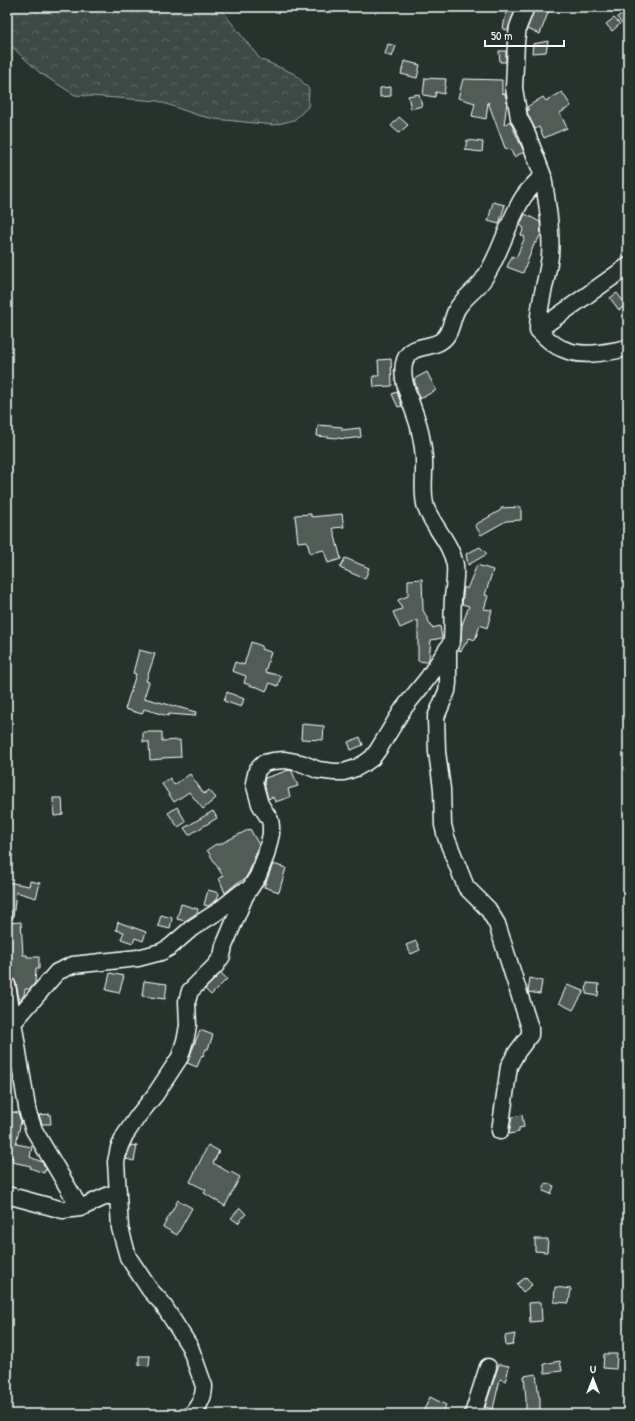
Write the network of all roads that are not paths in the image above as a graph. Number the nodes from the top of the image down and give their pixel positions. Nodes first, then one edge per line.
1 (526, 7) edge
2 (543, 176) junction
3 (628, 266) edge
4 (538, 330) junction
5 (628, 348) edge
6 (448, 650) junction
7 (248, 890) junction
8 (7, 984) edge
9 (13, 1023) junction
10 (500, 1132) dead end
11 (118, 1191) junction
12 (7, 1195) edge
13 (80, 1208) junction
14 (488, 1367) dead end
15 (192, 1414) edge
16 (473, 1414) edge

1 - 2 street
2 - 4 street
2 - 6 street
3 - 4 street
4 - 5 street
6 - 7 street
6 - 10 street
7 - 9 street
7 - 11 street
8 - 9 street
9 - 13 street
11 - 13 street
11 - 15 street
12 - 13 street
14 - 16 street

